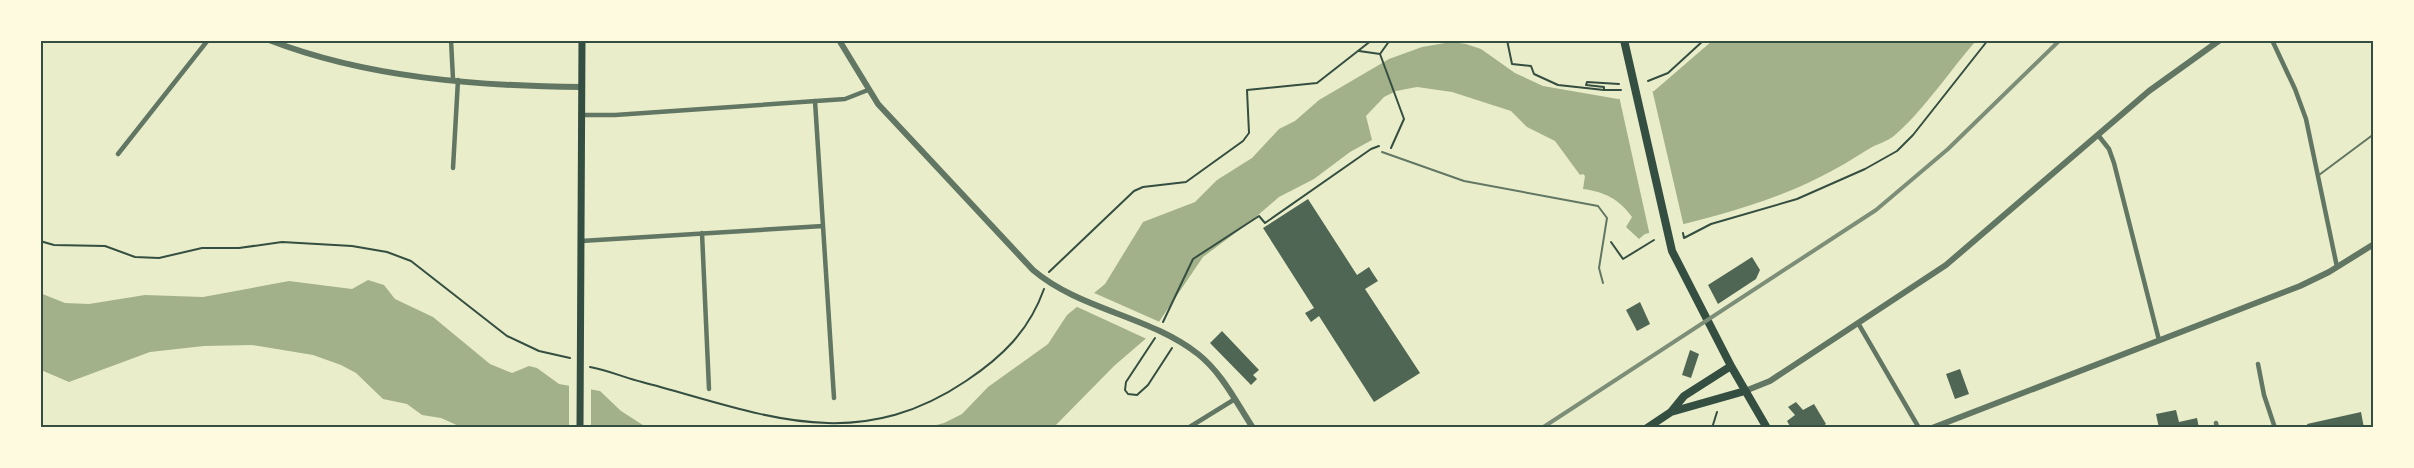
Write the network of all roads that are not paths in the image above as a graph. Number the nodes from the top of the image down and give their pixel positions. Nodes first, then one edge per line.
1 (208, 40) edge
2 (268, 40) edge
3 (452, 40) edge
4 (582, 40) edge
5 (838, 40) edge
6 (1624, 40) edge
7 (2220, 40) edge
8 (2272, 40) edge
9 (455, 80) junction
10 (582, 87) junction
11 (868, 90) junction
12 (815, 102) junction
13 (582, 115) junction
14 (2373, 134) edge
15 (2098, 135) junction
16 (1382, 152) dead end
17 (118, 154) dead end
18 (453, 168) dead end
19 (2319, 175) junction
20 (823, 226) junction
21 (702, 234) junction
22 (581, 241) junction
23 (2373, 244) edge
24 (2337, 268) junction
25 (1603, 283) dead end
26 (1858, 324) junction
27 (2159, 340) junction
28 (2258, 364) dead end
29 (1731, 366) junction
30 (709, 389) dead end
31 (1745, 391) junction
32 (834, 398) dead end
33 (1234, 399) junction
34 (1671, 412) junction
35 (580, 428) edge
36 (1188, 428) edge
37 (1253, 428) edge
38 (1647, 428) edge
39 (1767, 428) edge
40 (1919, 428) edge
41 (1932, 428) edge
42 (2275, 428) edge

1 - 17 street
2 - 9 street
3 - 9 street
4 - 10 main road
5 - 11 street
6 - 29 main road
7 - 15 street
8 - 19 street
9 - 10 street
9 - 18 street
10 - 13 main road
11 - 12 street
11 - 33 street
12 - 13 street
12 - 20 street
13 - 22 main road
14 - 19 lane
15 - 26 street
15 - 27 street
16 - 25 lane
19 - 24 street
20 - 21 street
20 - 32 street
21 - 22 street
21 - 30 street
22 - 35 main road
23 - 24 street
24 - 27 street
26 - 31 street
26 - 40 street
27 - 41 street
28 - 42 street
29 - 31 main road
29 - 34 main road
31 - 34 main road
31 - 39 main road
33 - 36 street
33 - 37 street
34 - 38 main road

